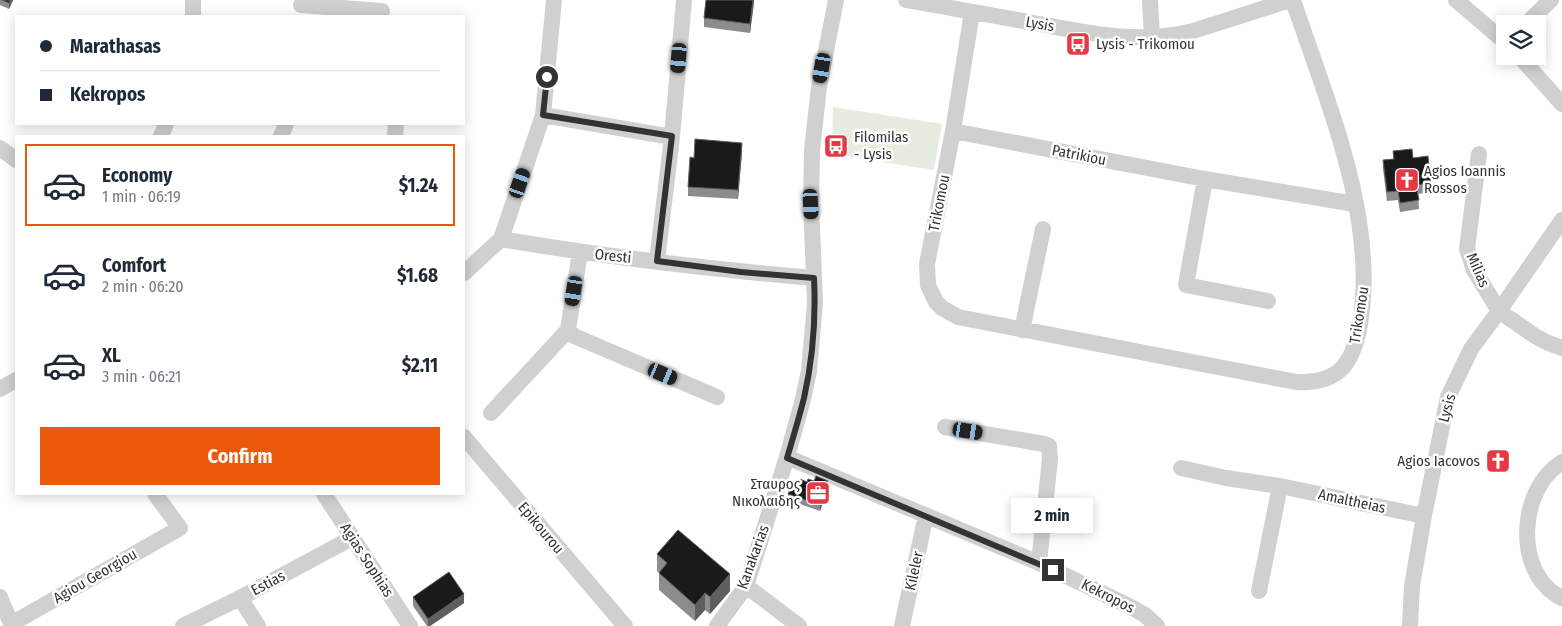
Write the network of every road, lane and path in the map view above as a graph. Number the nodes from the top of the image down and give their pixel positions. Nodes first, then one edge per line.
1 (193, 0) edge
2 (554, 0) edge
3 (684, 0) edge
4 (836, 0) edge
5 (906, 0) edge
6 (1150, 0) edge
7 (1291, 0) edge
8 (1456, 0) edge
9 (1551, 0) edge
10 (301, 7) edge
11 (382, 11) dead end
12 (972, 12) junction
13 (193, 15) edge
14 (1535, 15) edge
15 (1496, 34) edge
16 (1152, 38) junction
17 (1526, 65) edge
18 (1562, 104) edge
19 (543, 115) junction
20 (953, 131) junction
21 (672, 136) junction
22 (0, 148) edge
23 (1479, 154) dead end
24 (15, 159) edge
25 (1205, 180) junction
26 (1356, 204) junction
27 (1562, 220) edge
28 (1043, 229) dead end
29 (501, 239) junction
30 (580, 252) junction
31 (657, 261) junction
32 (465, 273) edge
33 (814, 278) junction
34 (1268, 301) dead end
35 (1499, 311) junction
36 (568, 330) junction
37 (1022, 330) junction
38 (1562, 348) edge
39 (717, 397) dead end
40 (492, 414) dead end
41 (945, 427) dead end
42 (465, 438) edge
43 (787, 458) junction
44 (1562, 462) edge
45 (1180, 468) dead end
46 (1280, 486) junction
47 (156, 495) edge
48 (325, 495) edge
49 (926, 515) junction
50 (1424, 516) junction
51 (352, 538) junction
52 (1039, 563) junction
53 (746, 586) junction
54 (1260, 591) dead end
55 (0, 597) edge
56 (240, 598) junction
57 (1562, 598) edge
58 (618, 624) edge
59 (1152, 624) edge
60 (11, 625) edge
61 (183, 626) edge
62 (258, 626) edge
63 (410, 626) edge
64 (718, 626) edge
65 (799, 626) edge
66 (902, 626) edge
67 (1410, 626) edge

1 - 13 street
2 - 19 street
3 - 21 street
4 - 33 street, Kanakarias
5 - 12 street, Lysis
6 - 16 street
7 - 16 street, Lysis
7 - 26 street, Trikomou
8 - 15 street
9 - 14 street
10 - 11 street
12 - 16 street, Lysis
12 - 20 street, Trikomou
17 - 18 street
19 - 21 street
19 - 29 street
20 - 25 street, Patrikiou
20 - 37 street, Trikomou
21 - 31 street
22 - 24 street
23 - 35 street, Milias
25 - 26 street, Patrikiou
25 - 34 street
26 - 37 street, Trikomou
27 - 35 street, Lysis
28 - 37 street
29 - 30 street, Oresti
29 - 32 street
30 - 31 street, Oresti
30 - 36 street
31 - 33 street, Oresti
33 - 43 street, Kanakarias
35 - 38 street, Milias
35 - 50 street, Lysis
36 - 39 street
36 - 40 street
41 - 52 street
42 - 58 street, Epikourou
43 - 49 street, Kekropos
43 - 53 street, Kanakarias
44 - 57 street
45 - 46 street, Amaltheias
46 - 50 street, Amaltheias
46 - 54 street
47 - 60 street, Agiou Georgiou
48 - 51 street, Agias Sophias
49 - 52 street, Kekropos
49 - 66 street, Kileler
50 - 67 street, Lysis
51 - 56 street, Estias
51 - 63 street, Agias Sophias
52 - 59 street, Kekropos
53 - 64 street, Kanakarias
53 - 65 street
55 - 60 street, Agiou Georgiou
56 - 61 street, Estias
56 - 62 street

